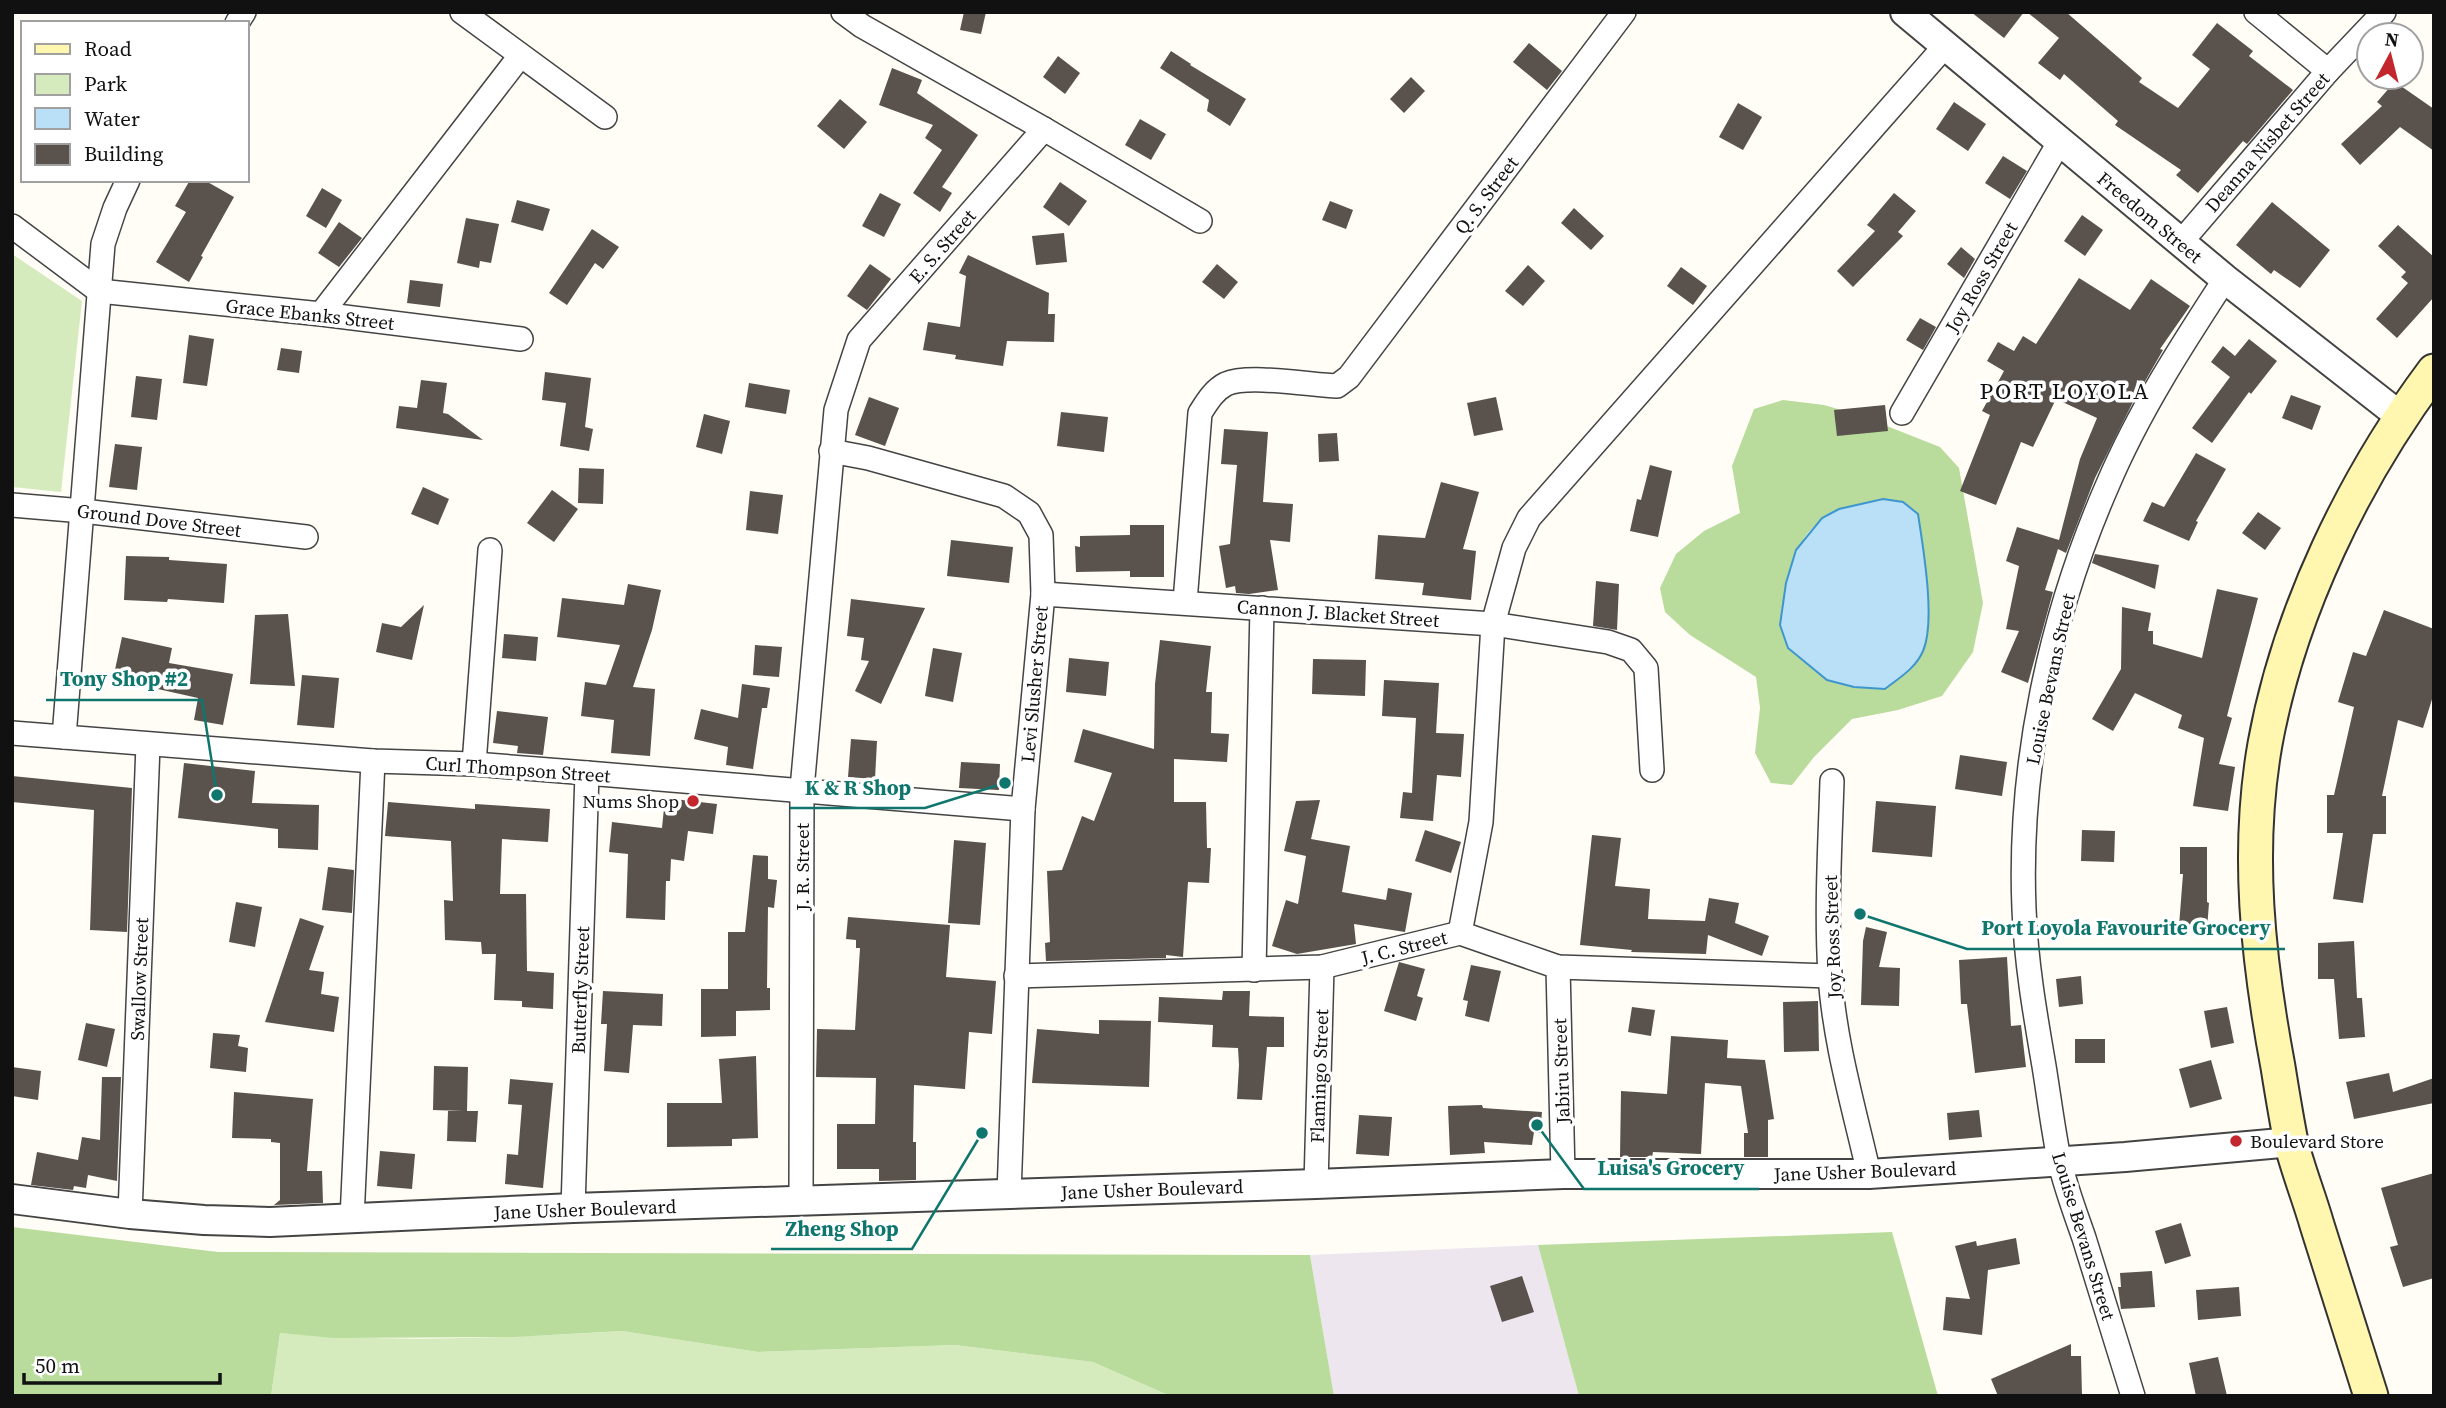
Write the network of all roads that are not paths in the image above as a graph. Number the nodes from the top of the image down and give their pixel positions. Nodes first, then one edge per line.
1 (462, 12) edge
2 (844, 12) edge
3 (1624, 12) edge
4 (1905, 12) edge
5 (2256, 12) edge
6 (2384, 12) edge
7 (1945, 46) junction
8 (520, 55) junction
9 (2328, 71) junction
10 (604, 117) dead end
11 (1044, 129) junction
12 (2060, 141) junction
13 (127, 182) edge
14 (1200, 221) dead end
15 (12, 226) edge
16 (2181, 242) junction
17 (2225, 279) junction
18 (99, 291) junction
19 (321, 314) junction
20 (521, 339) dead end
21 (848, 368) joint
22 (2434, 371) edge
23 (1902, 413) dead end
24 (2400, 416) junction
25 (831, 451) junction
26 (12, 505) edge
27 (83, 511) junction
28 (306, 537) dead end
29 (490, 550) dead end
30 (1042, 594) junction
31 (1185, 602) junction
32 (1262, 608) junction
33 (1493, 624) junction
34 (12, 733) edge
35 (64, 737) junction
36 (148, 745) junction
37 (373, 761) junction
38 (474, 764) junction
39 (1652, 770) dead end
40 (587, 773) junction
41 (1832, 782) dead end
42 (802, 789) junction
43 (1023, 809) junction
44 (1460, 933) junction
45 (1322, 967) junction
46 (1558, 967) junction
47 (1254, 970) junction
48 (1016, 976) junction
49 (1830, 976) junction
50 (2292, 1142) junction
51 (2060, 1162) junction
52 (1563, 1174) junction
53 (1869, 1174) junction
54 (1316, 1184) junction
55 (1009, 1194) junction
56 (12, 1199) edge
57 (801, 1201) junction
58 (572, 1208) junction
59 (130, 1214) junction
60 (352, 1219) junction
61 (2133, 1396) edge
62 (2371, 1396) edge

1 - 8 street
2 - 11 street
3 - 31 street, Q. S. Street
4 - 7 street, Freedom Street
5 - 9 street
6 - 9 street, Deanna Nisbet Street
7 - 12 street, Freedom Street
7 - 33 street
8 - 10 street
8 - 19 street
9 - 16 street, Deanna Nisbet Street
11 - 14 street
11 - 21 street, E. S. Street
12 - 16 street, Freedom Street
12 - 23 street, Joy Ross Street
13 - 18 street
15 - 18 street
16 - 17 street, Freedom Street
17 - 24 street, Freedom Street
17 - 51 street, Louise Bevans Street
18 - 19 street, Grace Ebanks Street
18 - 27 street
19 - 20 street, Grace Ebanks Street
21 - 25 street, J. R. Street
22 - 24 main road
24 - 50 main road
25 - 30 street, Levi Slusher Street
25 - 42 street, J. R. Street
26 - 27 street, Ground Dove Street
27 - 28 street, Ground Dove Street
27 - 35 street
29 - 38 street
30 - 31 street, Cannon J. Blacket Street
30 - 43 street, Levi Slusher Street
31 - 32 street, Cannon J. Blacket Street
32 - 33 street, Cannon J. Blacket Street
32 - 47 street
33 - 39 street, Cannon J. Blacket Street
33 - 44 street
34 - 35 street, Curl Thompson Street
35 - 36 street, Curl Thompson Street
36 - 37 street, Curl Thompson Street
36 - 59 street, Swallow Street
37 - 38 street, Curl Thompson Street
37 - 60 street
38 - 40 street, Curl Thompson Street
40 - 42 street, Curl Thompson Street
40 - 58 street, Butterfly Street
41 - 49 street, Joy Ross Street
42 - 43 street, Curl Thompson Street
42 - 57 street, J. R. Street
43 - 48 street, Levi Slusher Street
44 - 45 street, J. C. Street
44 - 46 street, J. C. Street
45 - 47 street, J. C. Street
45 - 54 street, Flamingo Street
46 - 49 street, J. C. Street
46 - 52 street, Jabiru Street
47 - 48 street, J. C. Street
48 - 55 street, Levi Slusher Street
49 - 53 street, Joy Ross Street
50 - 51 street, Jane Usher Boulevard
50 - 62 main road
51 - 53 street, Jane Usher Boulevard
51 - 61 street, Louise Bevans Street
52 - 53 street, Jane Usher Boulevard
52 - 54 street, Jane Usher Boulevard
54 - 55 street, Jane Usher Boulevard
55 - 57 street, Jane Usher Boulevard
56 - 59 street, Jane Usher Boulevard
57 - 58 street, Jane Usher Boulevard
58 - 60 street, Jane Usher Boulevard
59 - 60 street, Jane Usher Boulevard

